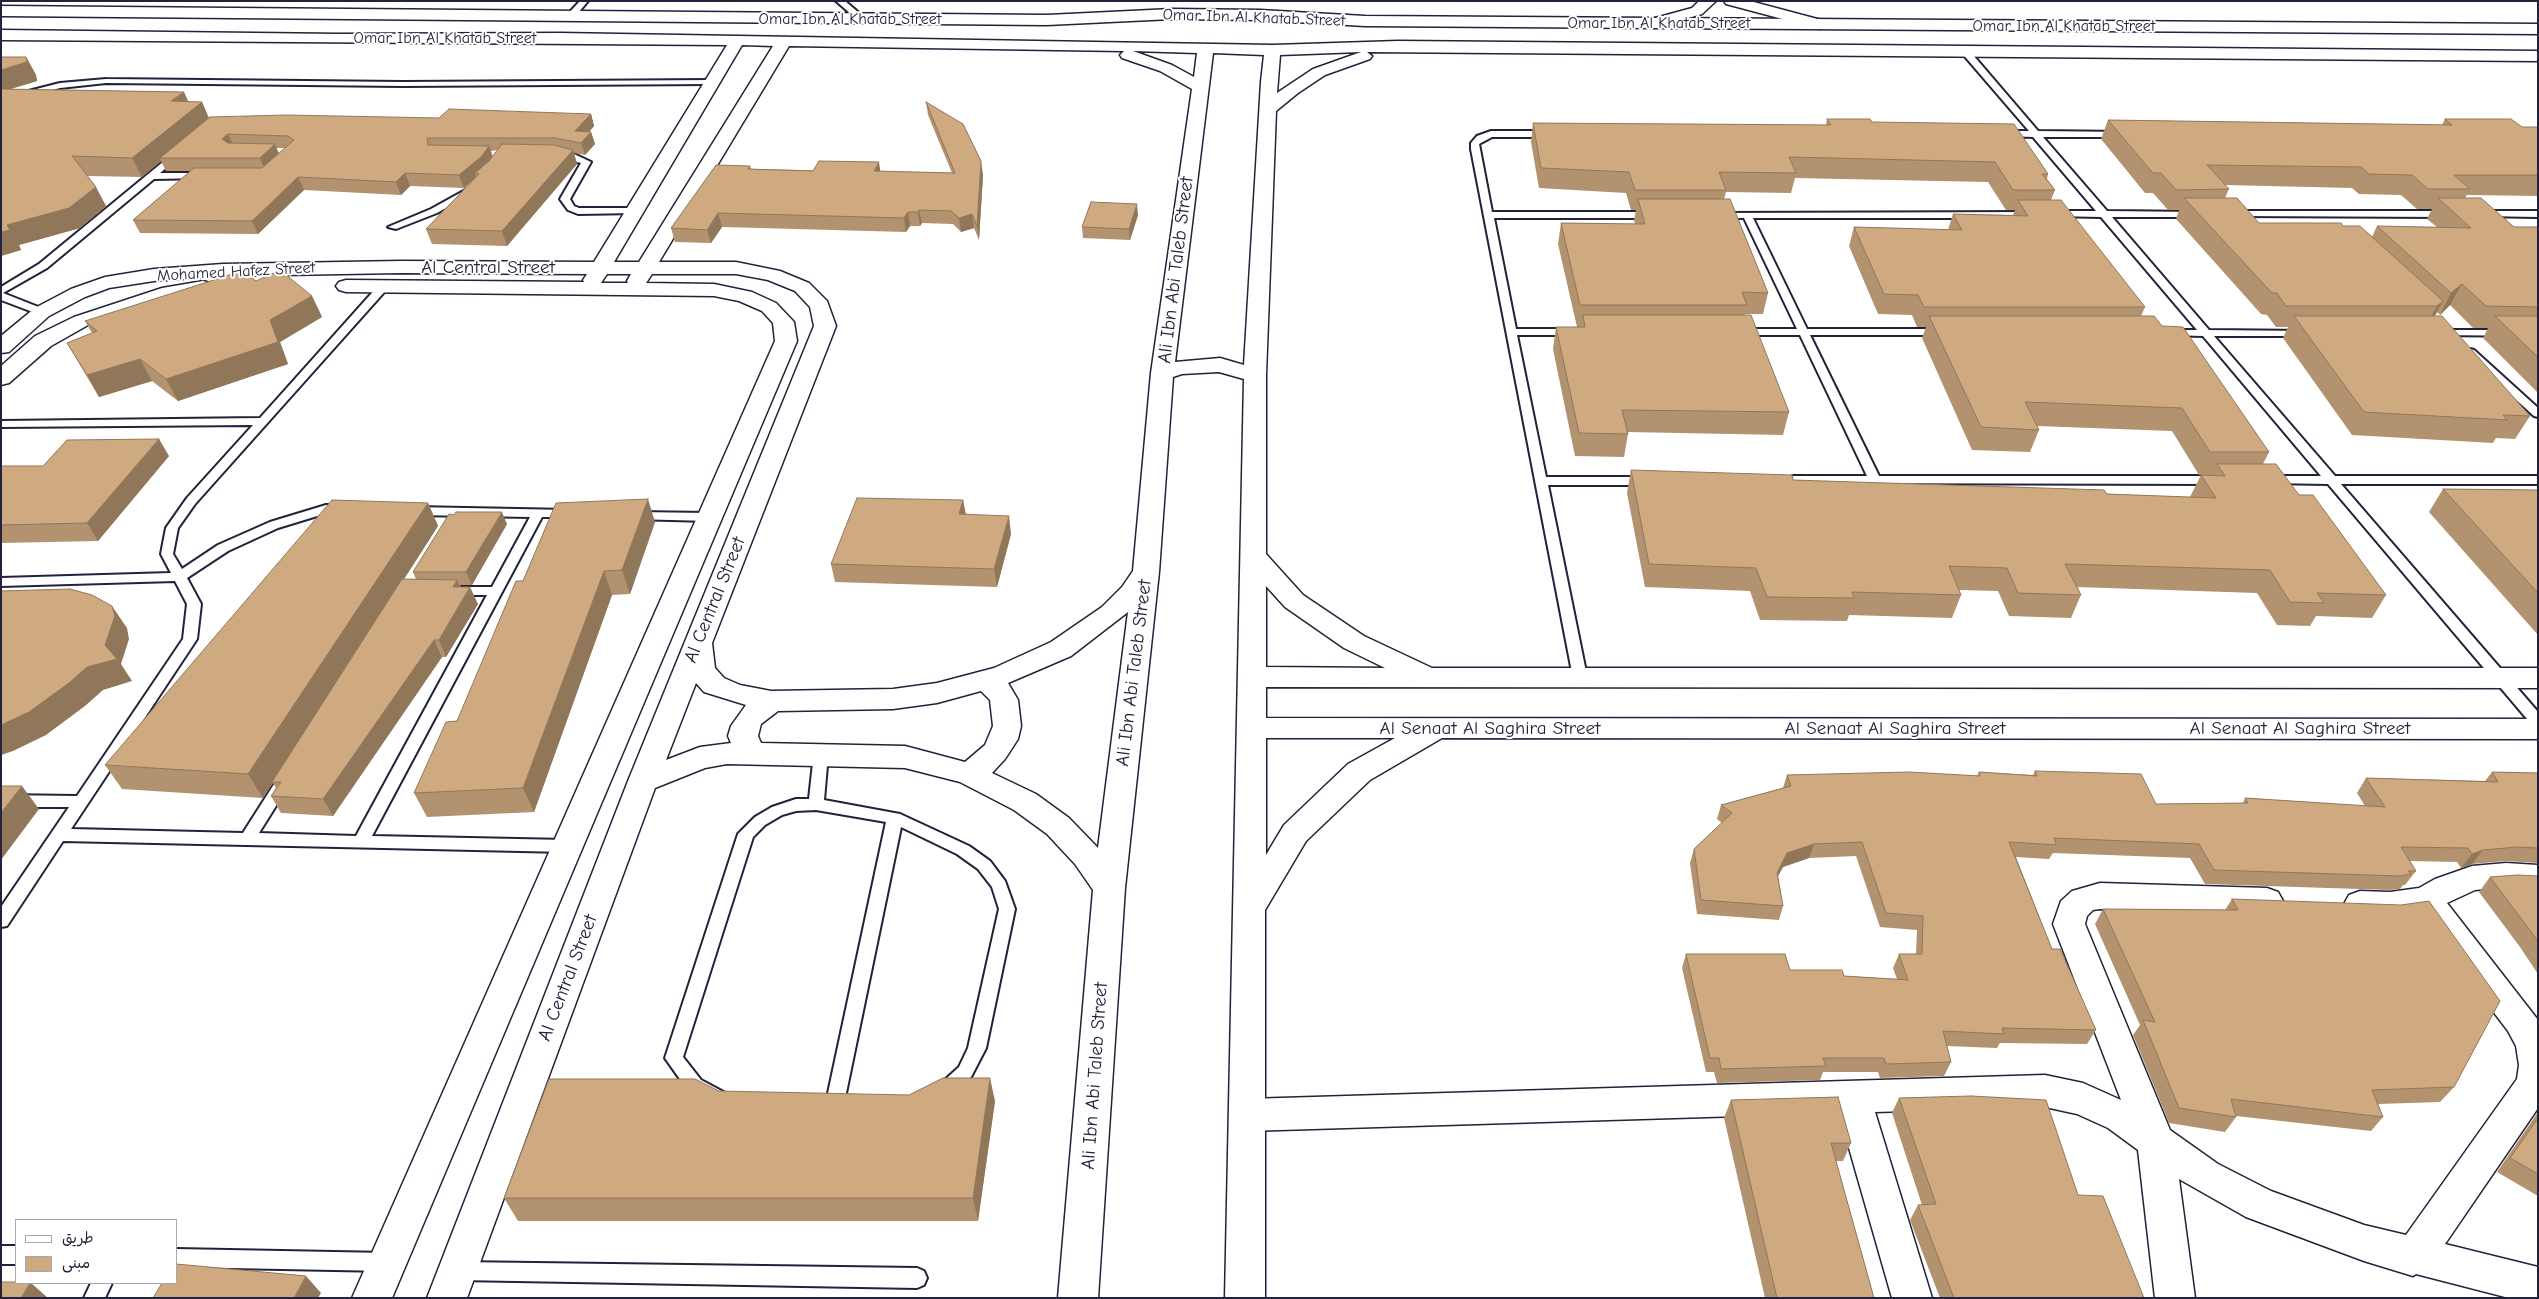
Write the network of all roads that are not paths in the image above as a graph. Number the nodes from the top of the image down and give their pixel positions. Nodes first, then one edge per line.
1 (584, 1) edge
2 (840, 1) edge
3 (1162, 1) edge
4 (1709, 1) edge
5 (1731, 1) edge
6 (1310, 3) dead end
7 (1201, 8) edge
8 (1261, 8) edge
9 (1, 11) edge
10 (367, 14) junction
11 (570, 17) junction
12 (862, 19) junction
13 (1047, 20) junction
14 (1365, 22) junction
15 (1652, 23) junction
16 (1820, 24) junction
17 (2400, 28) junction
18 (2497, 29) junction
19 (2538, 29) edge
20 (1, 35) edge
21 (560, 38) junction
22 (340, 39) junction
23 (737, 41) junction
24 (783, 42) junction
25 (1065, 45) junction
26 (1398, 46) junction
27 (1964, 50) junction
28 (2446, 56) junction
29 (2538, 56) edge
30 (1272, 60) junction
31 (1203, 68) junction
32 (712, 82) junction
33 (1, 101) edge
34 (1268, 109) junction
35 (1560, 134) edge
36 (1995, 134) edge
37 (2035, 134) junction
38 (2134, 134) edge
39 (183, 151) edge
40 (550, 155) edge
41 (686, 164) junction
42 (153, 176) junction
43 (209, 176) edge
44 (479, 183) edge
45 (634, 212) junction
46 (2104, 214) junction
47 (2203, 214) edge
48 (2223, 214) edge
49 (2322, 214) junction
50 (2538, 214) edge
51 (1488, 215) junction
52 (1667, 215) edge
53 (1707, 215) edge
54 (1747, 215) junction
55 (2336, 227) edge
56 (393, 228) dead end
57 (392, 277) junction
58 (594, 278) junction
59 (639, 279) junction
60 (1, 291) edge
61 (1, 296) edge
62 (42, 312) junction
63 (2436, 320) edge
64 (1511, 332) junction
65 (1589, 332) edge
66 (1725, 332) edge
67 (1803, 332) junction
68 (1950, 332) edge
69 (2156, 332) edge
70 (2205, 333) junction
71 (2313, 333) edge
72 (2431, 333) edge
73 (2450, 333) junction
74 (2538, 333) edge
75 (1, 347) edge
76 (1162, 373) junction
77 (1255, 375) junction
78 (1, 378) edge
79 (2538, 414) edge
80 (263, 421) junction
81 (1, 424) edge
82 (780, 437) junction
83 (743, 440) junction
84 (1777, 480) edge
85 (1875, 480) junction
86 (2232, 480) edge
87 (2262, 480) edge
88 (2331, 480) junction
89 (2538, 480) edge
90 (1541, 481) junction
91 (1659, 481) edge
92 (356, 510) edge
93 (405, 511) edge
94 (455, 512) junction
95 (538, 514) junction
96 (586, 515) edge
97 (624, 515) edge
98 (751, 515) junction
99 (709, 517) junction
100 (445, 528) edge
101 (1253, 555) junction
102 (1146, 572) junction
103 (180, 577) junction
104 (1, 582) edge
105 (442, 590) edge
106 (496, 591) junction
107 (698, 642) junction
108 (1252, 677) junction
109 (1429, 677) junction
110 (1580, 677) junction
111 (2500, 678) junction
112 (2538, 678) edge
113 (987, 680) junction
114 (771, 701) junction
115 (2538, 722) edge
116 (1252, 728) junction
117 (1437, 728) junction
118 (2538, 729) edge
119 (753, 753) junction
120 (821, 754) junction
121 (289, 772) edge
122 (969, 774) junction
123 (643, 781) junction
124 (1, 801) edge
125 (82, 802) junction
126 (816, 804) junction
127 (895, 818) junction
128 (59, 835) junction
129 (247, 839) junction
130 (361, 841) junction
131 (566, 846) junction
132 (2538, 877) edge
133 (1109, 888) junction
134 (2426, 900) junction
135 (2293, 902) edge
136 (2332, 904) edge
137 (1249, 909) junction
138 (1, 921) edge
139 (1852, 1098) junction
140 (834, 1106) junction
141 (1247, 1115) junction
142 (2156, 1142) junction
143 (1, 1255) edge
144 (15, 1255) edge
145 (2413, 1257) junction
146 (178, 1258) edge
147 (388, 1262) junction
148 (458, 1271) junction
149 (916, 1278) dead end
150 (101, 1284) edge
151 (2538, 1286) edge
152 (94, 1298) edge
153 (372, 1298) edge
154 (447, 1298) edge
155 (1078, 1298) edge
156 (1245, 1298) edge
157 (1912, 1298) edge
158 (2175, 1298) edge

1 - 11 lane
2 - 12 lane
3 - 13 street
4 - 15 street
5 - 16 street
6 - 14 street
7 - 8 street, Omar Ibn Al Khatab Street
7 - 13 street, Omar Ibn Al Khatab Street
8 - 14 street, Omar Ibn Al Khatab Street
9 - 10 street, Omar Ibn Al Khatab Street
10 - 11 street, Omar Ibn Al Khatab Street
10 - 22 street
11 - 12 street, Omar Ibn Al Khatab Street
11 - 21 street
12 - 13 street, Omar Ibn Al Khatab Street
14 - 15 street, Omar Ibn Al Khatab Street
15 - 16 street, Omar Ibn Al Khatab Street
16 - 17 street, Omar Ibn Al Khatab Street
17 - 18 street, Omar Ibn Al Khatab Street
17 - 28 street
18 - 19 street, Omar Ibn Al Khatab Street
18 - 29 street
20 - 22 street, Omar Ibn Al Khatab Street
21 - 22 street, Omar Ibn Al Khatab Street
21 - 23 street, Omar Ibn Al Khatab Street
23 - 24 street, Omar Ibn Al Khatab Street
23 - 32 street
24 - 25 street, Omar Ibn Al Khatab Street
24 - 41 street
25 - 31 street, Omar Ibn Al Khatab Street
25 - 31 street
26 - 27 street, Omar Ibn Al Khatab Street
26 - 30 street, Omar Ibn Al Khatab Street
26 - 34 street
27 - 28 street, Omar Ibn Al Khatab Street
27 - 37 lane
28 - 29 street, Omar Ibn Al Khatab Street
30 - 31 street, Omar Ibn Al Khatab Street
30 - 34 street
31 - 76 street, Ali Ibn Abi Taleb Street
32 - 33 lane
32 - 41 street
34 - 77 street
35 - 51 lane
36 - 37 lane
37 - 38 lane
37 - 46 lane
39 - 42 lane
40 - 45 lane
41 - 45 street
41 - 59 street
42 - 43 lane
42 - 60 lane
44 - 56 lane
45 - 58 street
46 - 47 lane
46 - 54 lane
46 - 70 lane
48 - 49 lane
49 - 50 lane
49 - 55 lane
51 - 52 lane
51 - 64 lane
53 - 54 lane
54 - 67 lane
57 - 58 street, Al Central Street
57 - 62 street, Mohamed Hafez Street
57 - 78 street, Mohamed Hafez Street
57 - 80 lane
58 - 59 street, Al Central Street
59 - 82 street, Al Central Street
59 - 83 street, Al Central Street
61 - 62 lane
62 - 75 street, Mohamed Hafez Street
63 - 73 lane
64 - 65 lane
64 - 90 lane
66 - 67 lane
67 - 68 lane
67 - 85 lane
69 - 70 lane
70 - 71 lane
70 - 88 lane
72 - 73 lane
73 - 74 lane
73 - 79 lane
76 - 77 street
76 - 102 street, Ali Ibn Abi Taleb Street
77 - 101 street
80 - 81 lane
80 - 103 lane
82 - 83 street
82 - 98 street, Al Central Street
83 - 99 street, Al Central Street
84 - 85 lane
85 - 86 lane
87 - 88 lane
88 - 89 lane
88 - 111 lane
90 - 91 lane
90 - 110 lane
92 - 103 lane
93 - 94 lane
94 - 95 lane
94 - 100 lane
95 - 96 lane
95 - 106 lane
97 - 99 lane
98 - 99 street
98 - 107 street, Al Central Street
99 - 131 street, Al Central Street
101 - 108 street
101 - 109 street
102 - 113 street
102 - 133 street, Ali Ibn Abi Taleb Street
103 - 104 lane
103 - 125 lane
105 - 106 lane
106 - 130 lane
107 - 114 street
107 - 123 street, Al Central Street
108 - 109 street
108 - 116 street
109 - 110 street
110 - 111 street
111 - 112 street
111 - 115 lane
113 - 114 street
113 - 122 street
114 - 119 street
116 - 117 street, Al Senaat Al Saghira Street
116 - 137 street
117 - 118 street, Al Senaat Al Saghira Street
117 - 137 street
119 - 120 street
119 - 123 street
120 - 122 street
120 - 126 lane
121 - 129 lane
122 - 133 street
123 - 148 street, Al Central Street
124 - 125 lane
125 - 128 lane
126 - 127 lane
126 - 140 lane
127 - 140 lane
127 - 140 lane
128 - 129 lane
128 - 138 lane
129 - 130 lane
130 - 131 lane
131 - 147 street, Al Central Street
132 - 134 street
133 - 155 street, Ali Ibn Abi Taleb Street
134 - 136 street
134 - 145 street
135 - 142 street
137 - 141 street
139 - 141 street
139 - 142 street
139 - 157 street
141 - 156 street
142 - 145 street
142 - 158 street
143 - 144 lane
145 - 151 street
146 - 147 lane
147 - 153 street, Al Central Street
148 - 149 lane
148 - 154 street, Al Central Street
150 - 152 lane

